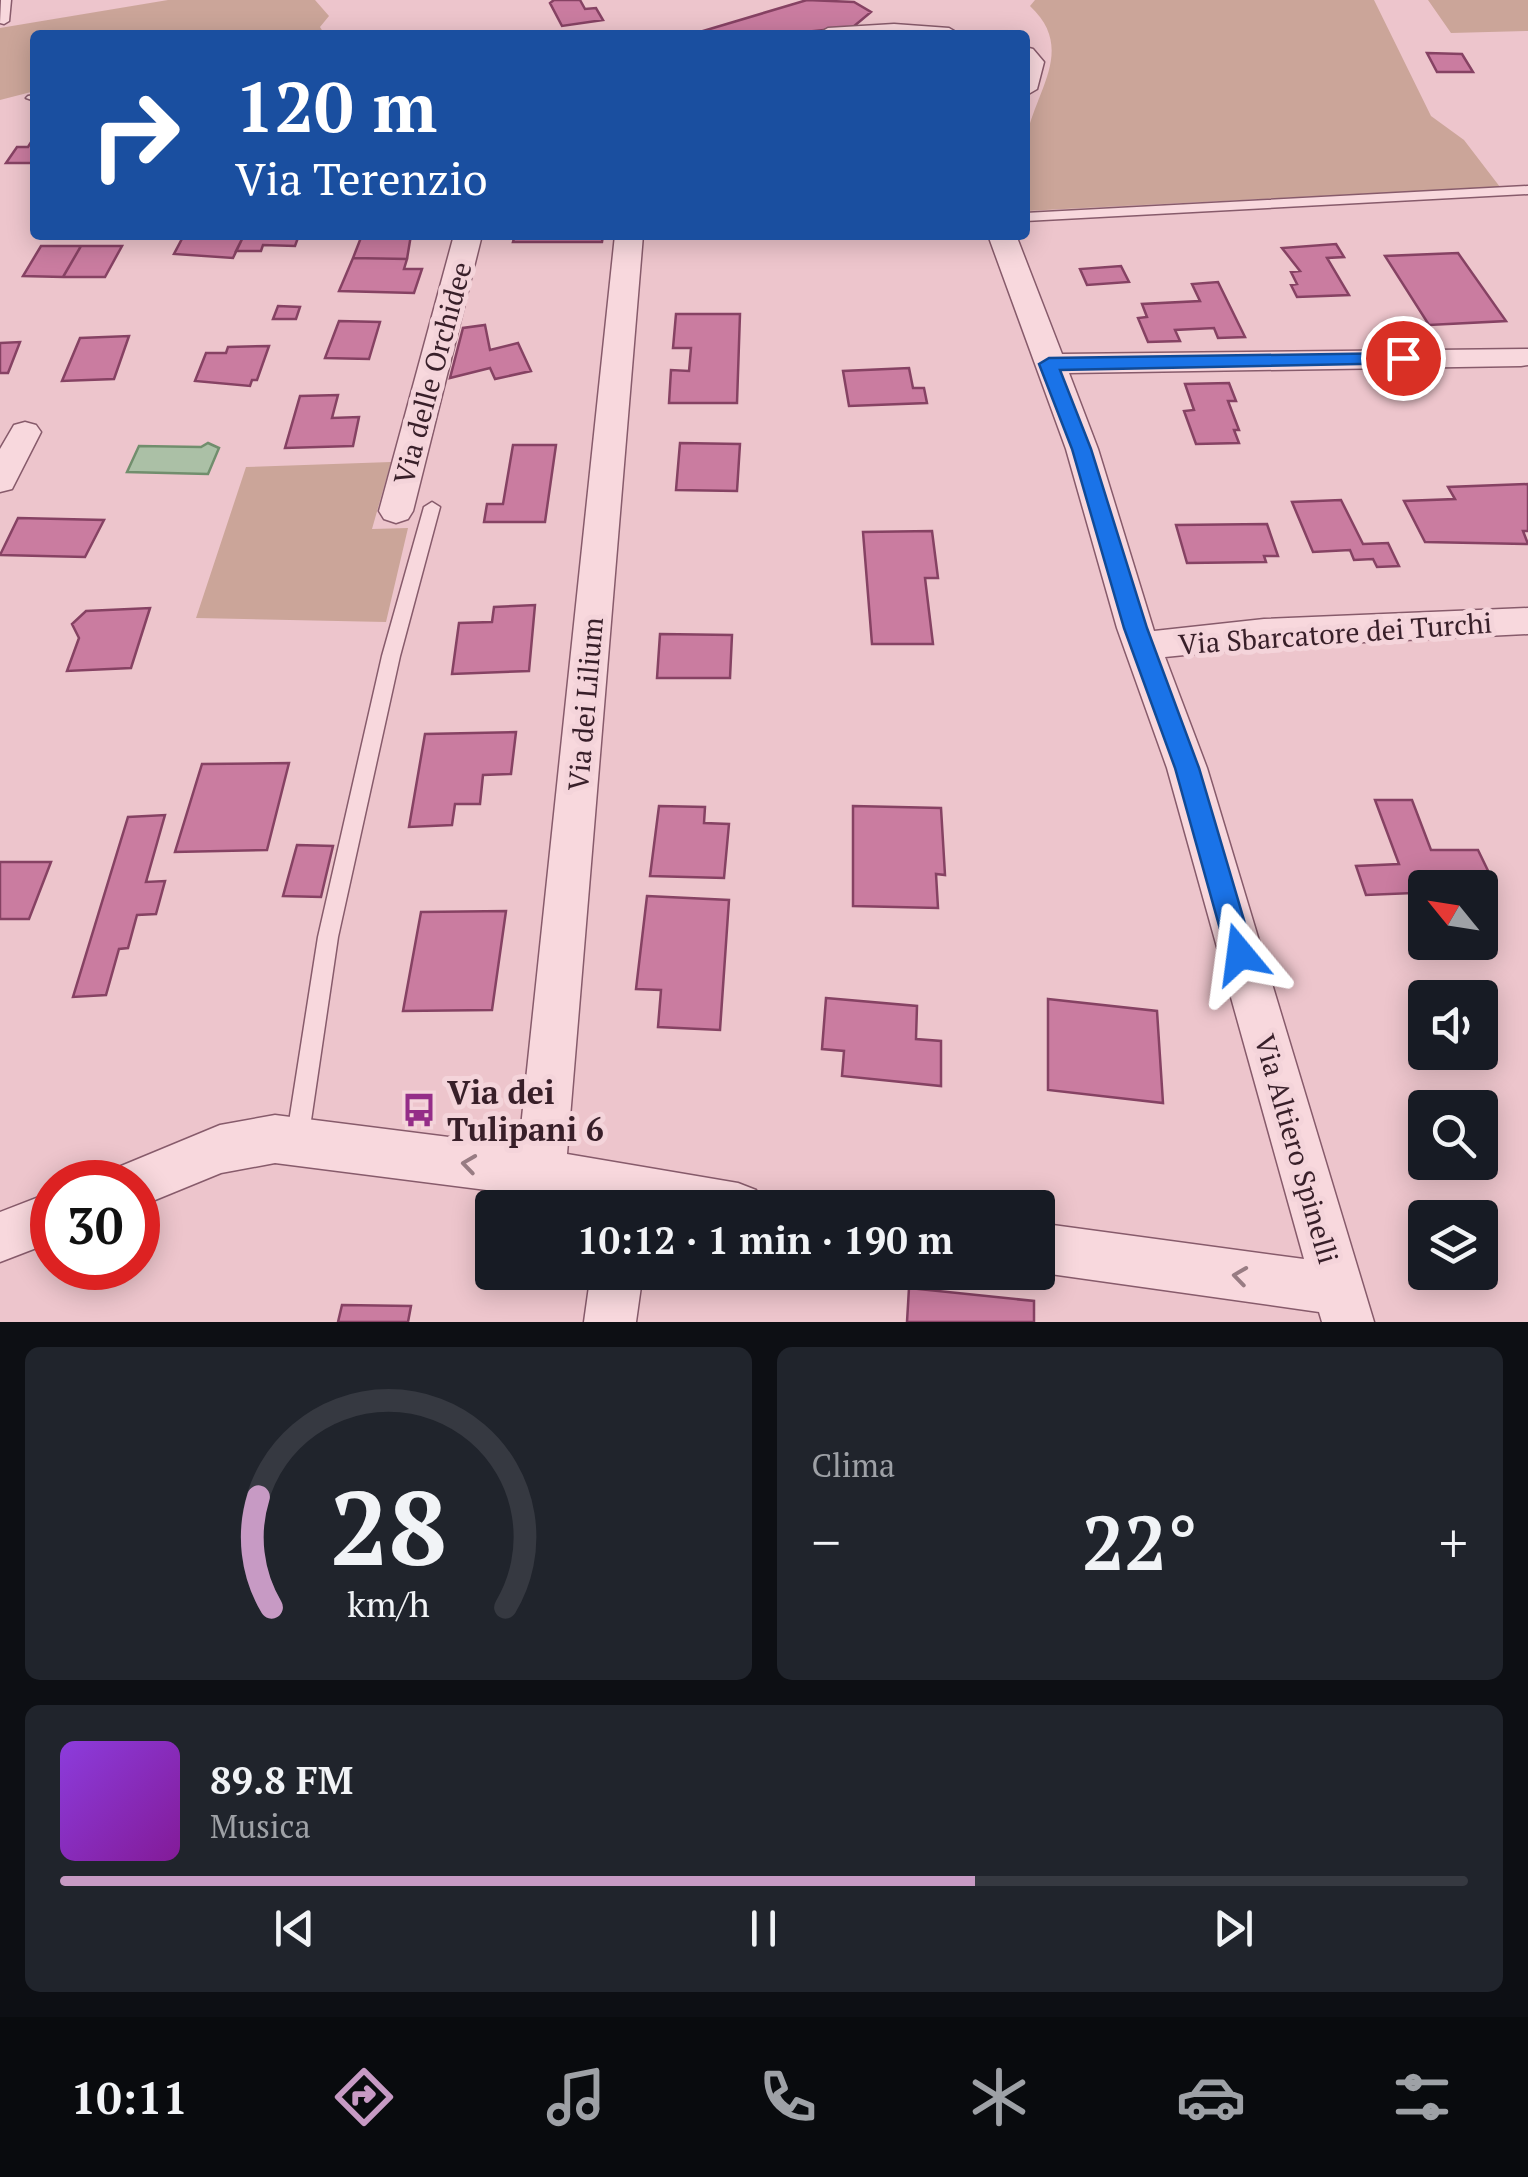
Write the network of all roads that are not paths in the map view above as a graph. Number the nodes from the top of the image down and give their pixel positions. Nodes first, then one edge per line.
1 (6, 0) edge
2 (4, 21) dead end
3 (934, 28) edge
4 (904, 30) edge
5 (1528, 190) edge
6 (1030, 217) edge
7 (467, 240) edge
8 (630, 240) edge
9 (1004, 240) edge
10 (1521, 357) dead end
11 (1049, 364) junction
12 (26, 432) dead end
13 (0, 481) edge
14 (432, 507) dead end
15 (396, 512) dead end
16 (1528, 621) edge
17 (1528, 638) edge
18 (1146, 656) junction
19 (297, 1141) junction
20 (540, 1173) junction
21 (160, 1174) edge
22 (595, 1190) edge
23 (30, 1226) edge
24 (0, 1237) edge
25 (1055, 1251) edge
26 (614, 1290) edge
27 (1343, 1306) edge
28 (610, 1322) edge

1 - 2 lane
3 - 4 street
5 - 6 lane
7 - 15 street, Via delle Orchidee
8 - 20 street, Via dei Lilium
9 - 11 street, Via Altiero Spinelli
10 - 11 street
11 - 18 street, Via Altiero Spinelli
12 - 13 street
14 - 19 lane
16 - 18 street, Via Sbarcatore dei Turchi
17 - 18 street
18 - 27 street, Via Altiero Spinelli
20 -> 19 street
19 - 21 street
20 - 22 street
23 - 24 street
27 -> 25 street
26 - 28 street

